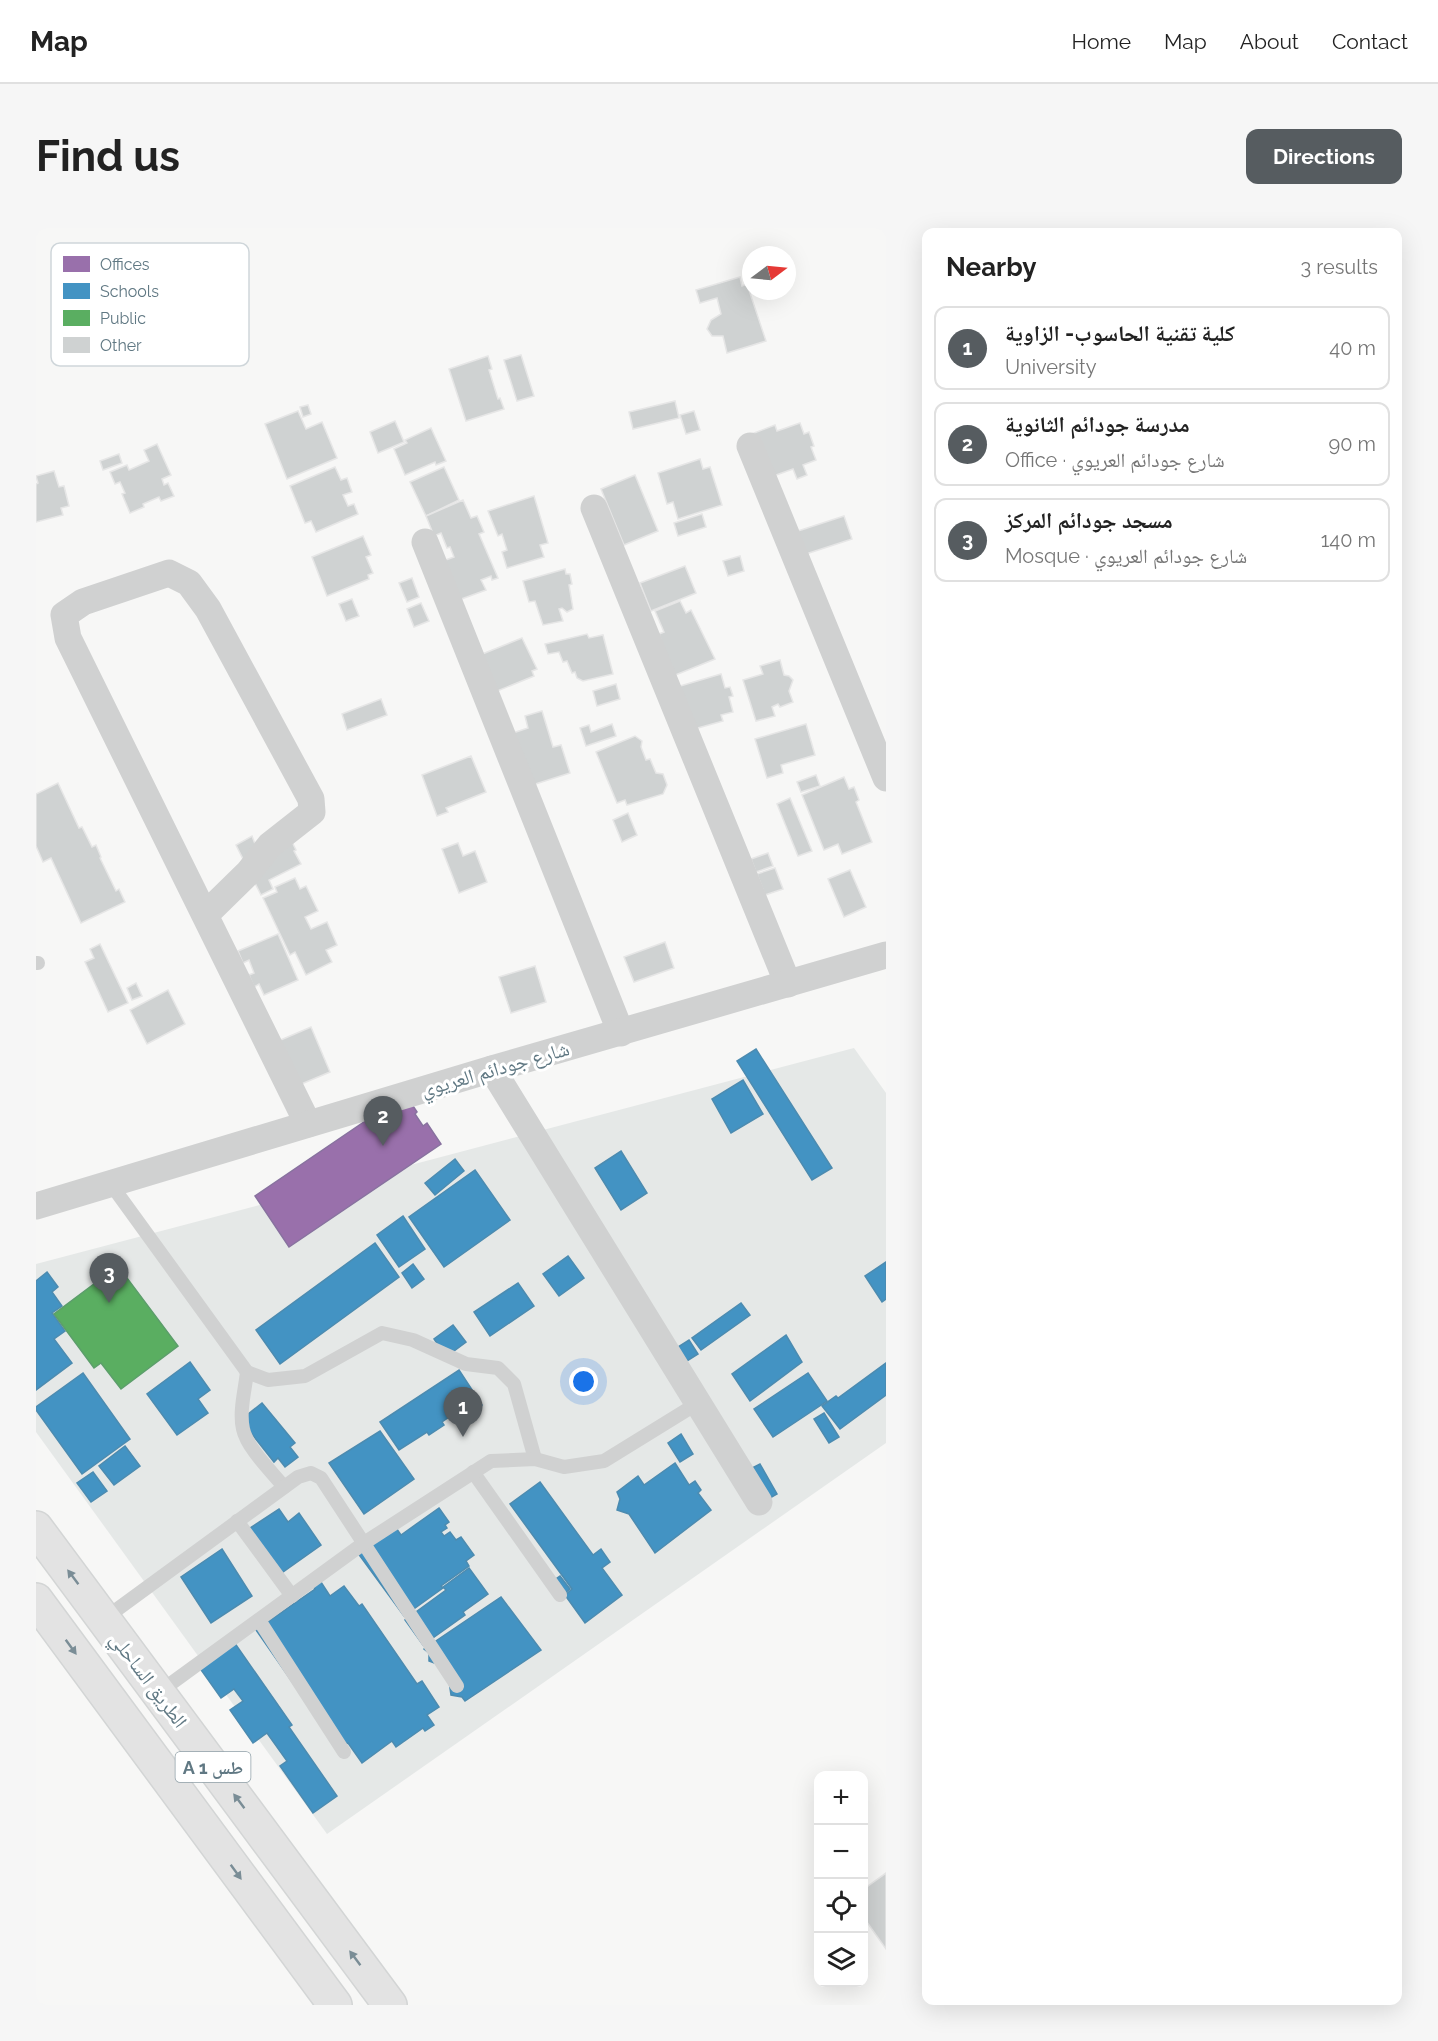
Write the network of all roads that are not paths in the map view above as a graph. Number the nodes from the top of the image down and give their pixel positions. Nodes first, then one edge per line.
1 (750, 446) dead end
2 (594, 508) dead end
3 (425, 542) dead end
4 (886, 778) edge
5 (205, 915) junction
6 (886, 955) edge
7 (788, 984) junction
8 (621, 1033) junction
9 (492, 1069) junction
10 (308, 1124) junction
11 (110, 1183) junction
12 (36, 1206) edge
13 (247, 1372) junction
14 (698, 1403) junction
15 (535, 1459) junction
16 (473, 1472) junction
17 (284, 1487) junction
18 (759, 1502) dead end
19 (237, 1521) junction
20 (36, 1528) edge
21 (364, 1543) junction
22 (560, 1595) dead end
23 (292, 1596) junction
24 (36, 1600) edge
25 (104, 1619) junction
26 (259, 1620) junction
27 (457, 1686) dead end
28 (158, 1693) junction
29 (344, 1752) dead end
30 (335, 2005) edge
31 (390, 2005) edge

1 - 4 street
2 - 7 street
3 - 8 street
5 - 5 street
5 - 10 street
6 - 7 street, شارع جودائم العريوي
7 - 8 street, شارع جودائم العريوي
8 - 9 street, شارع جودائم العريوي
9 - 10 street, شارع جودائم العريوي
9 - 14 street
10 - 11 street, شارع جودائم العريوي
11 - 12 street, شارع جودائم العريوي
11 - 13 lane
13 - 15 lane
13 - 17 lane
14 - 15 lane
14 - 18 street
15 - 16 lane
16 - 21 lane
16 - 22 lane
17 - 19 lane
17 - 21 lane
19 - 23 lane
19 - 25 lane
25 -> 20 highway, الطريق الساحلي / A 1 طس
21 - 23 lane
21 - 27 lane
23 - 26 lane
24 -> 30 highway, A 1 طس
25 - 28 highway, الطريق الساحلي / A 1 طس
26 - 28 lane
26 - 29 lane
31 -> 28 highway, الطريق الساحلي / A 1 طس

